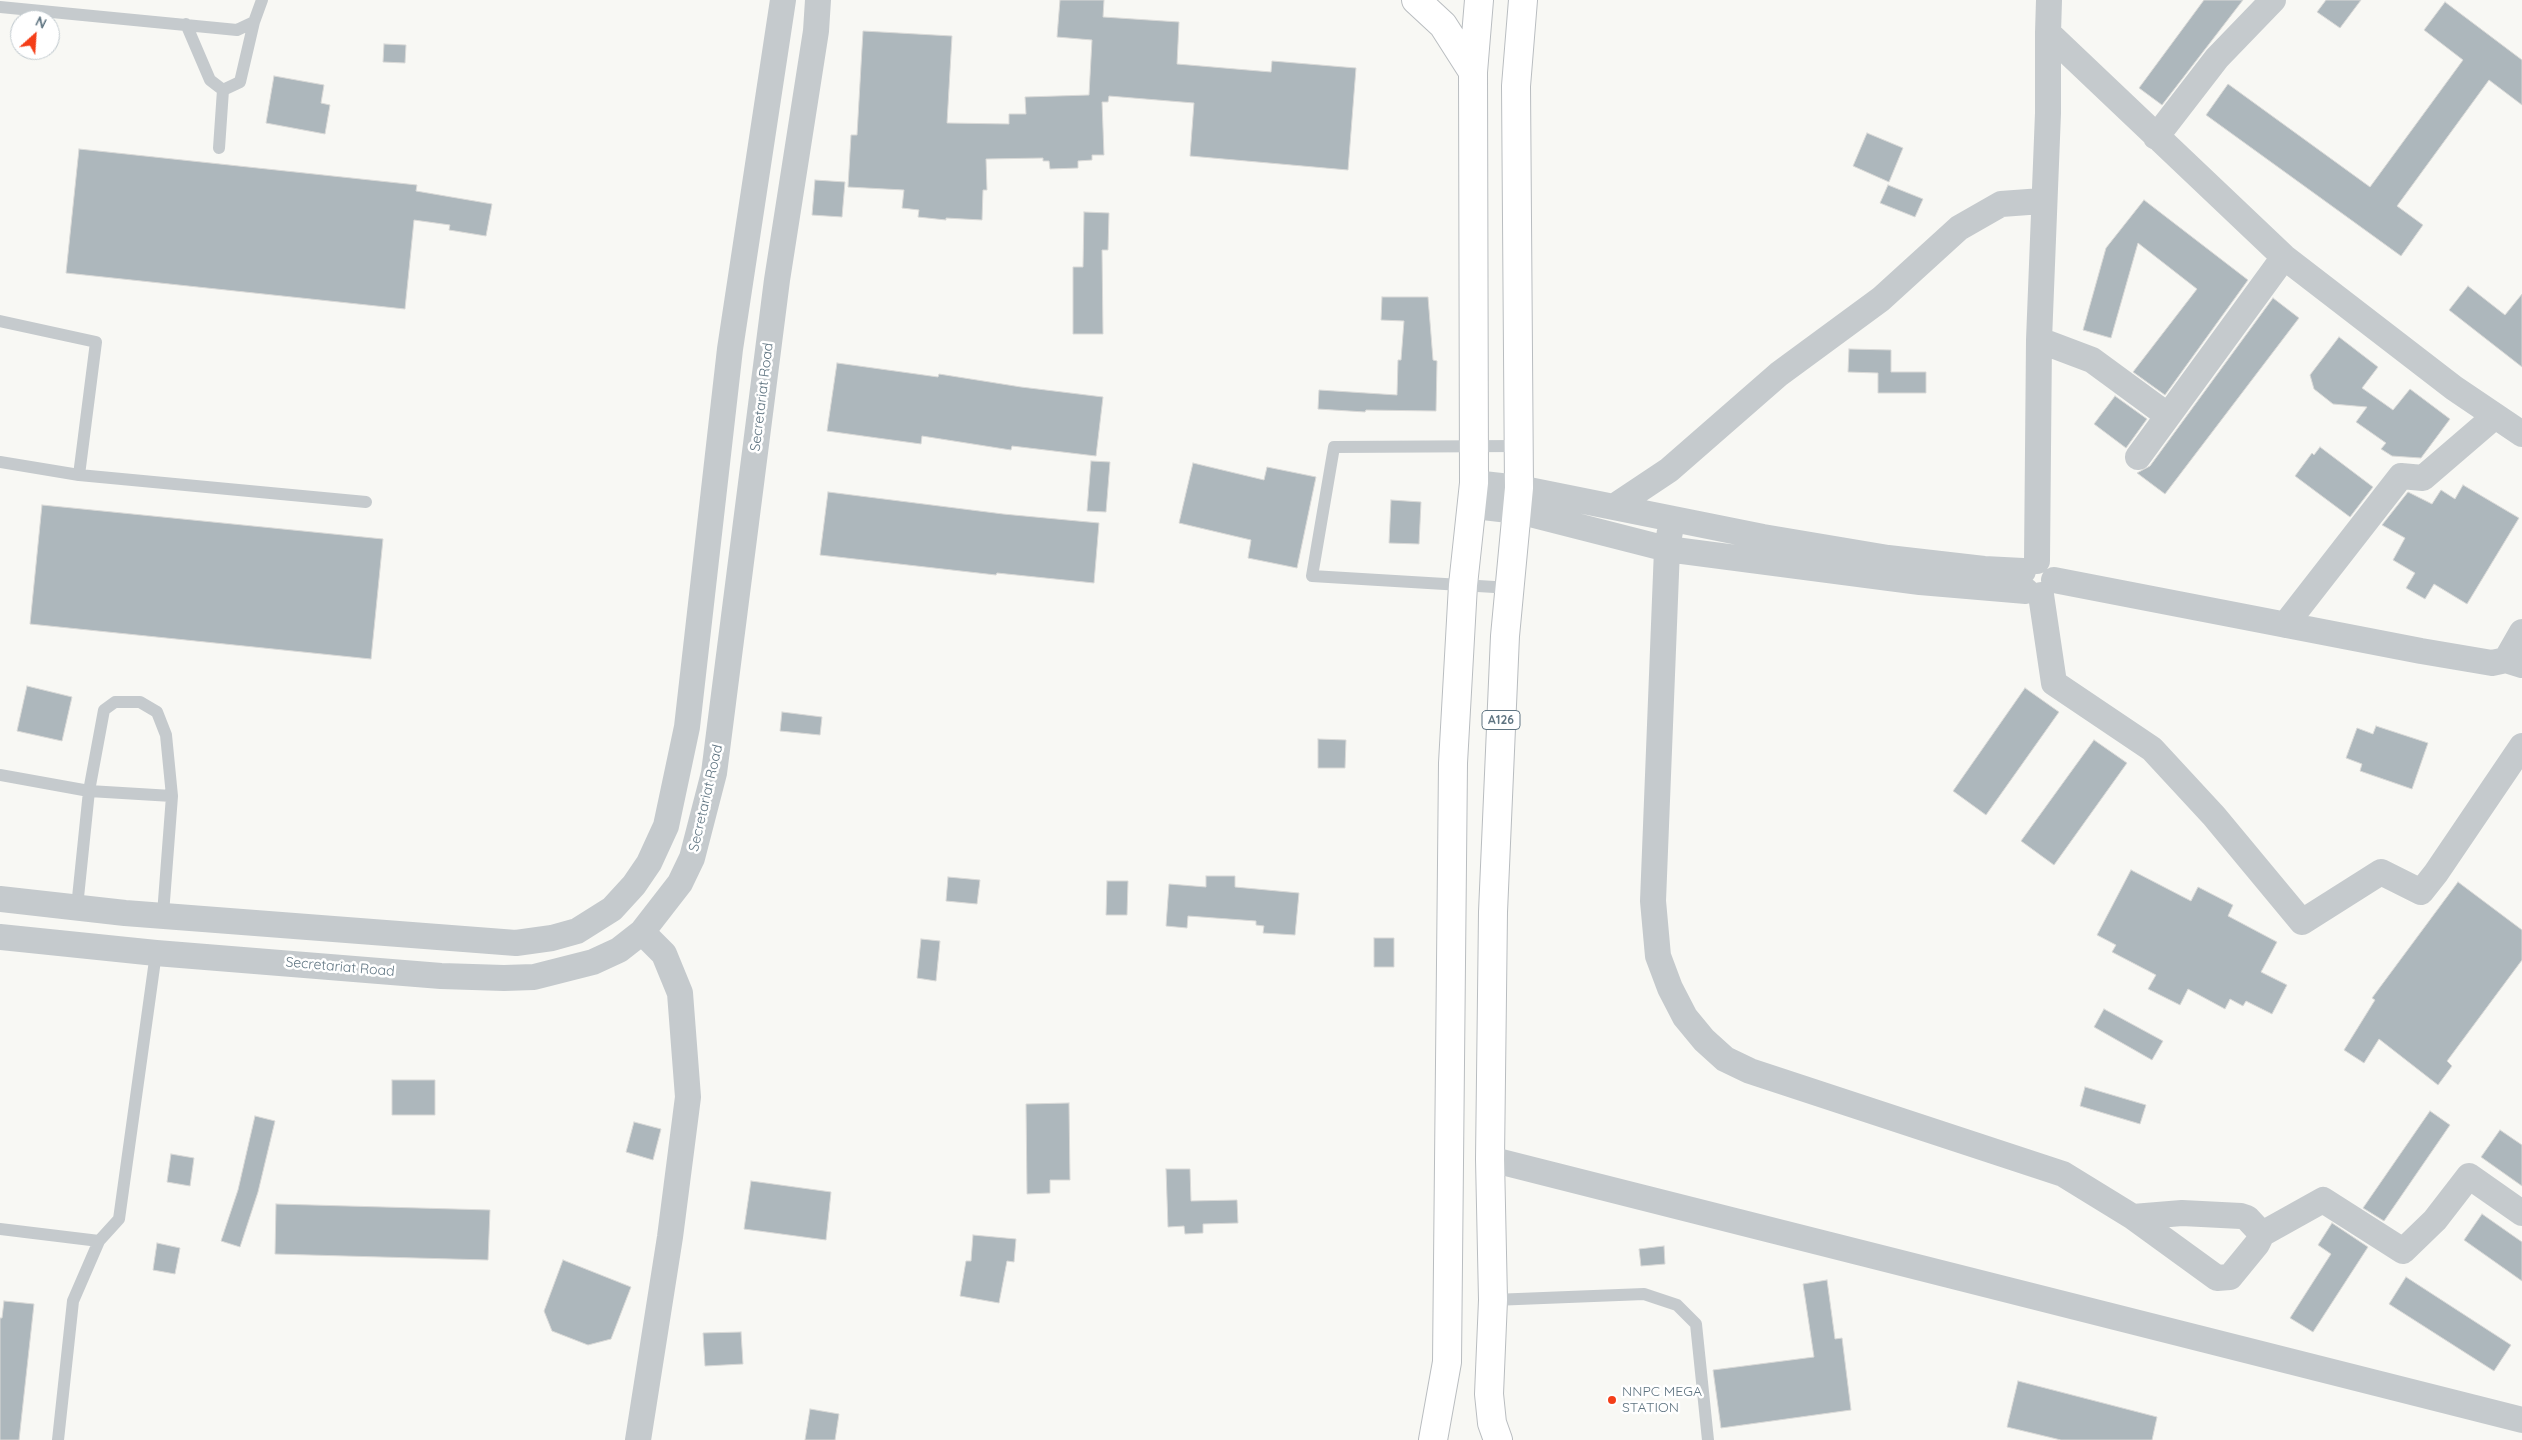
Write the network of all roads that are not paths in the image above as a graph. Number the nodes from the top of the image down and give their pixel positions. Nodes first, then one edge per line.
1 (262, 0) edge
2 (783, 0) edge
3 (818, 0) edge
4 (1416, 0) edge
5 (1479, 0) edge
6 (1523, 0) edge
7 (2049, 0) edge
8 (2273, 0) edge
9 (0, 7) edge
10 (254, 22) junction
11 (186, 24) junction
12 (2048, 33) junction
13 (1474, 72) junction
14 (223, 90) junction
15 (2156, 137) junction
16 (219, 148) dead end
17 (2042, 201) junction
18 (2284, 257) junction
19 (0, 321) edge
20 (2038, 340) junction
21 (2167, 414) junction
22 (2494, 417) junction
23 (2522, 434) edge
24 (1474, 446) junction
25 (1518, 446) junction
26 (2138, 457) dead end
27 (0, 462) edge
28 (79, 475) junction
29 (1474, 494) junction
30 (1519, 499) junction
31 (366, 502) dead end
32 (1615, 506) junction
33 (1672, 519) junction
34 (1667, 549) junction
35 (2036, 580) junction
36 (1463, 585) junction
37 (1511, 588) junction
38 (2285, 624) junction
39 (2522, 632) edge
40 (2514, 662) edge
41 (2522, 746) edge
42 (0, 775) edge
43 (89, 791) junction
44 (172, 796) junction
45 (0, 899) edge
46 (77, 907) junction
47 (124, 913) junction
48 (163, 914) junction
49 (642, 932) junction
50 (0, 938) edge
51 (119, 949) junction
52 (156, 953) junction
53 (1490, 1159) junction
54 (2522, 1213) edge
55 (2133, 1217) junction
56 (0, 1229) edge
57 (2262, 1234) junction
58 (99, 1241) junction
59 (1493, 1300) junction
60 (2522, 1420) edge
61 (58, 1440) edge
62 (638, 1440) edge
63 (1433, 1440) edge
64 (1498, 1440) edge
65 (1708, 1440) edge

1 - 10 lane
2 - 48 street
3 - 49 street, Secretariat Road
4 - 13 highway
5 - 13 highway
6 - 25 highway, A126
7 - 12 street
8 - 15 street
9 - 11 lane
10 - 11 lane
10 - 14 lane
11 - 14 lane
12 - 15 street
12 - 17 street
13 - 24 highway
14 - 16 lane
15 - 18 street
17 - 20 street
17 - 32 street
18 - 21 street
18 - 22 street
19 - 28 lane
20 - 21 street
20 - 35 street
21 - 26 street
22 - 23 street
22 - 38 street
24 - 25 lane
24 - 29 highway
24 - 36 lane
25 - 30 highway, A126
27 - 28 lane
28 - 31 lane
29 - 30 street
29 - 36 highway
30 - 32 street
30 - 34 street
30 - 37 highway, A126
32 - 33 street
33 - 34 street
33 - 35 street
34 - 35 street
34 - 55 street
35 - 38 street
35 - 41 street
36 - 37 lane
36 - 63 highway
37 - 53 highway, A126
38 - 40 street
39 - 40 street
42 - 43 lane
43 - 44 lane
43 - 44 lane
43 - 46 lane
44 - 48 lane
45 - 46 street
46 - 47 street
47 - 48 street
47 - 51 street
49 - 52 street, Secretariat Road
49 - 62 street
50 - 51 street, Secretariat Road
51 - 52 street, Secretariat Road
52 - 58 lane
53 - 59 highway, A126
53 - 60 street
54 - 57 street
55 - 57 street
55 - 57 street
56 - 58 lane
58 - 61 lane
59 - 64 highway, A126
59 - 65 lane

